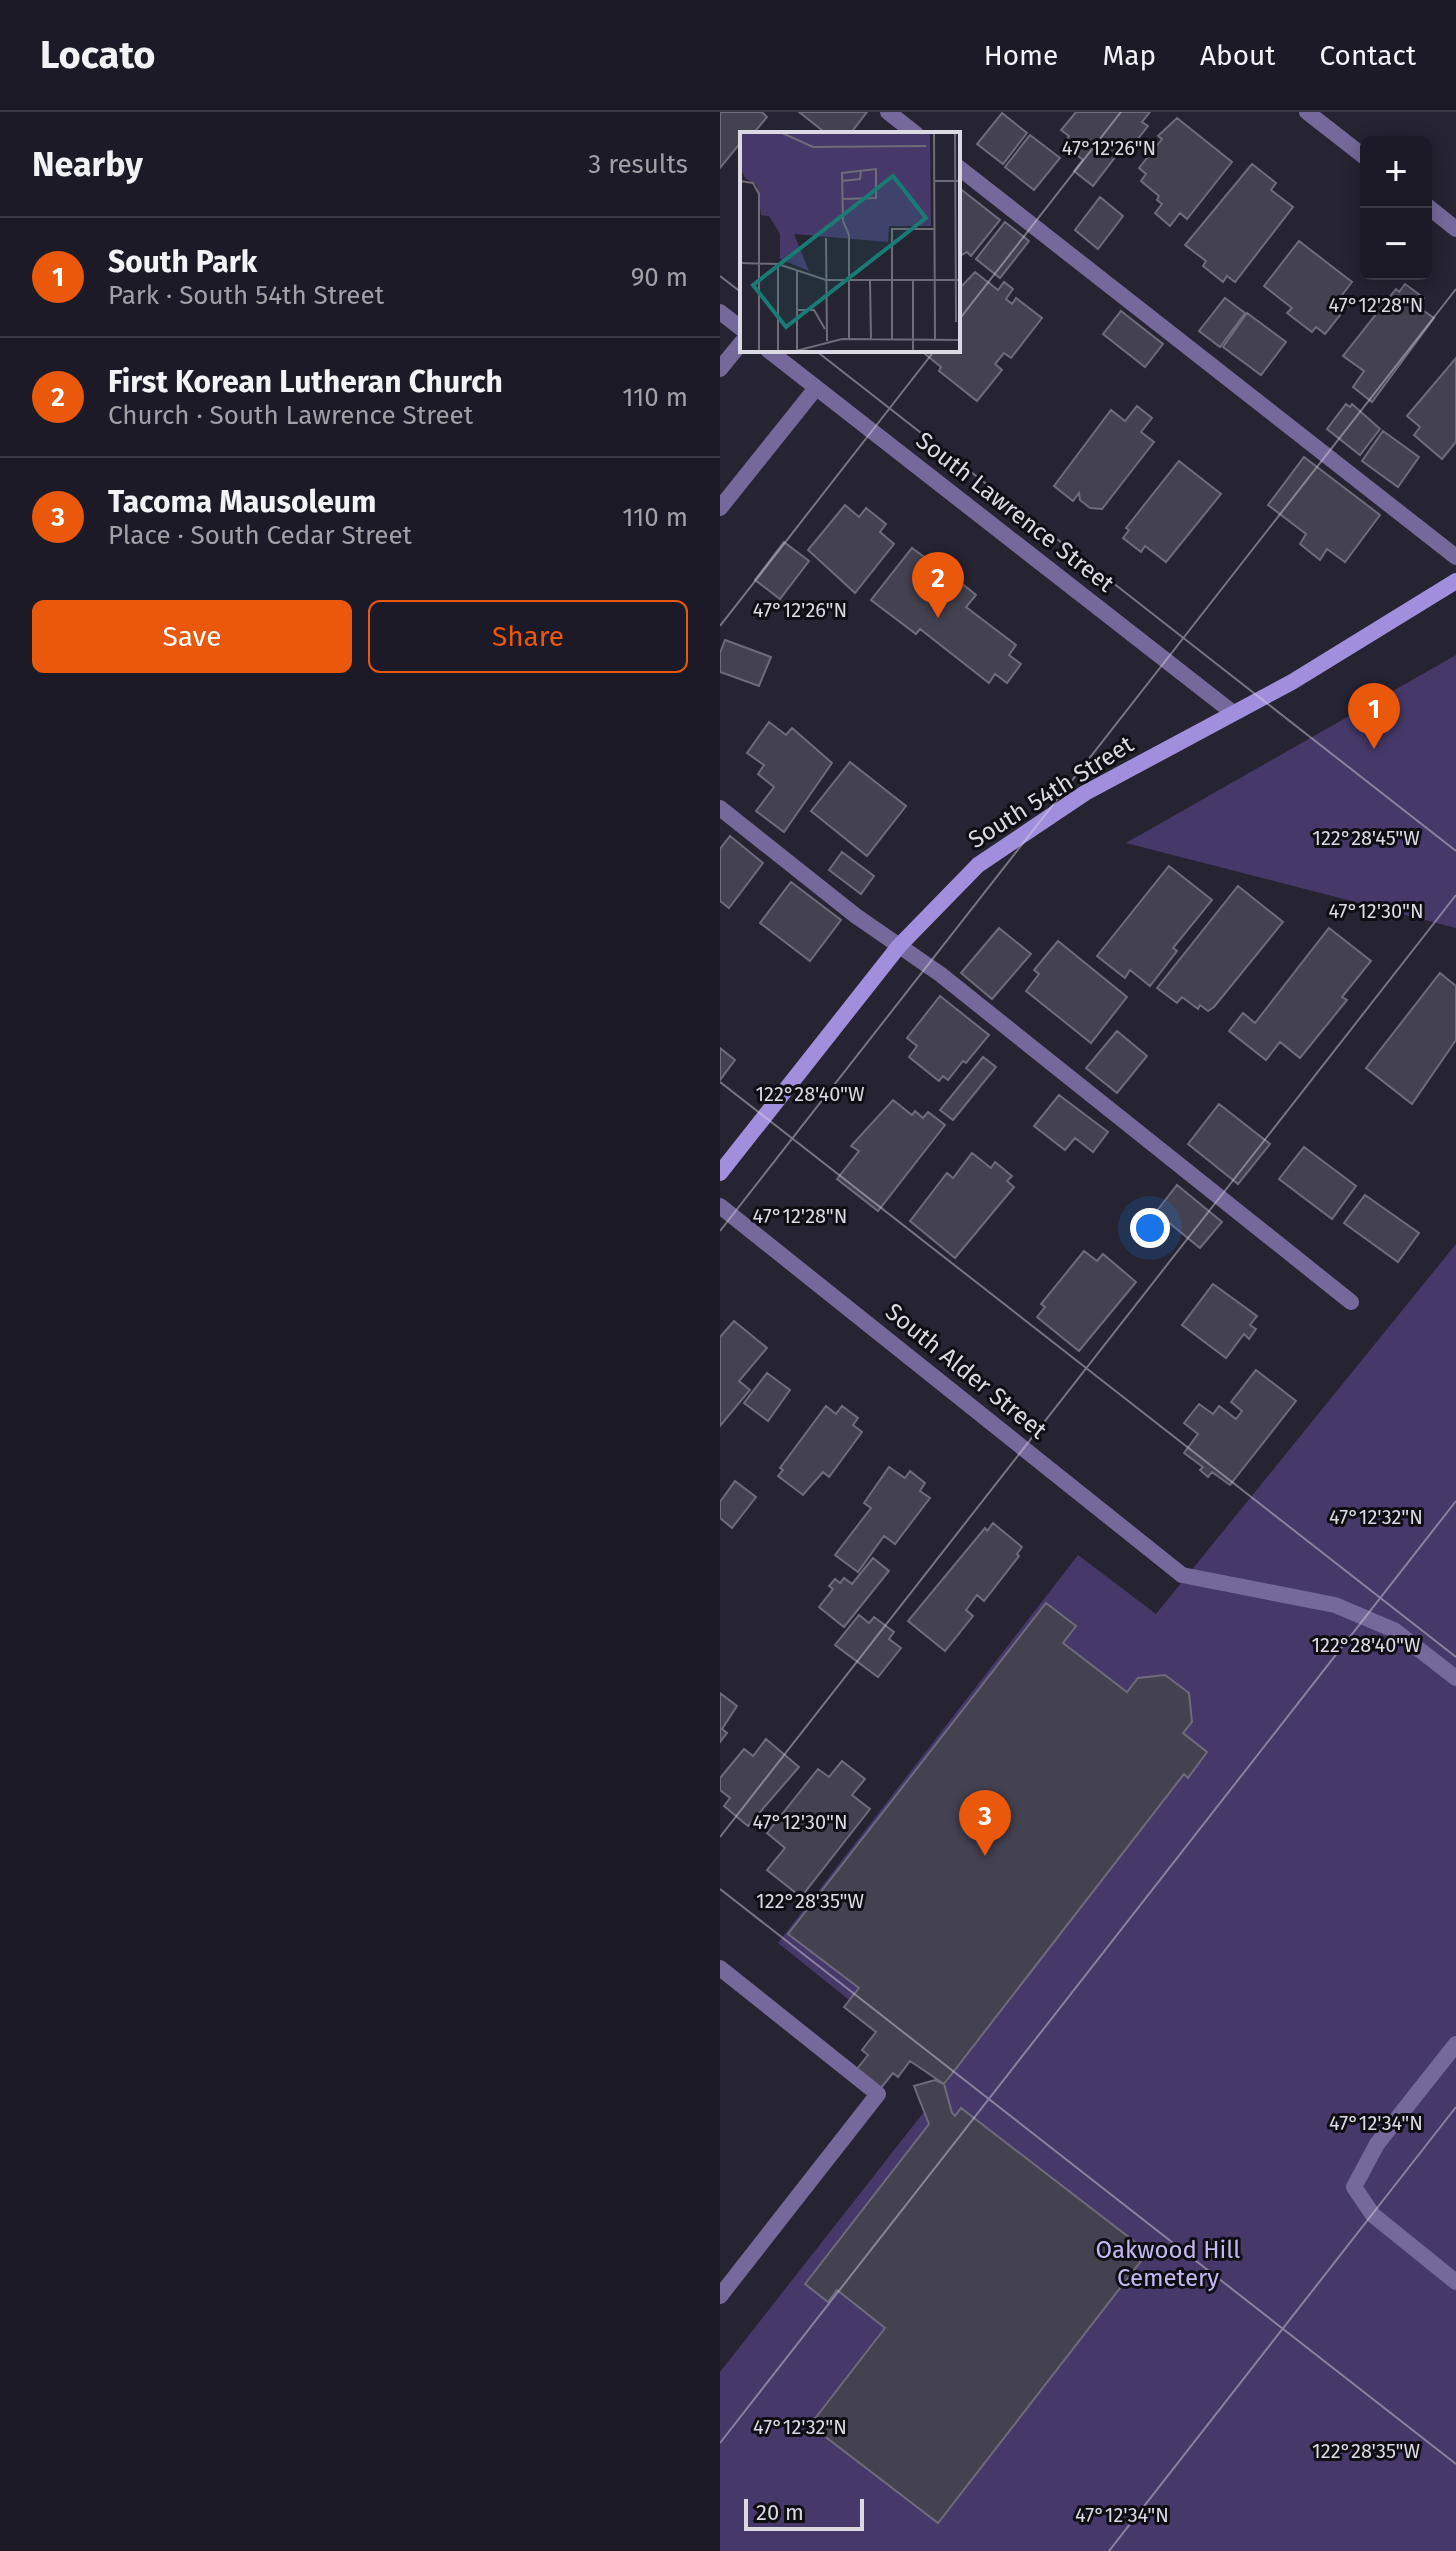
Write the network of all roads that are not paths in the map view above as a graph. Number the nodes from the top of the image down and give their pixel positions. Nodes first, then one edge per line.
1 (888, 112) edge
2 (1307, 112) edge
3 (913, 132) edge
4 (1360, 153) edge
5 (960, 169) edge
6 (1430, 208) edge
7 (1456, 229) edge
8 (720, 312) edge
9 (740, 327) edge
10 (740, 344) edge
11 (771, 352) edge
12 (720, 369) edge
13 (816, 388) junction
14 (720, 508) edge
15 (1456, 557) edge
16 (1456, 581) edge
17 (1232, 712) junction
18 (720, 808) edge
19 (899, 946) junction
20 (720, 1173) edge
21 (720, 1206) edge
22 (1351, 1302) dead end
23 (1456, 1678) edge
24 (720, 1968) edge
25 (1456, 2044) edge
26 (1456, 2282) edge
27 (720, 2296) edge

1 - 3 street
2 - 4 street
5 - 15 street
6 - 7 street
8 - 9 street
10 - 12 street
11 - 13 street, South Lawrence Street
13 - 14 street
13 - 17 street, South Lawrence Street
16 - 17 street, South 54th Street
17 - 19 street, South 54th Street
18 - 19 street
19 - 20 street, South 54th Street
19 - 22 street
21 - 23 street, South Alder Street
24 - 27 street
25 - 26 street

